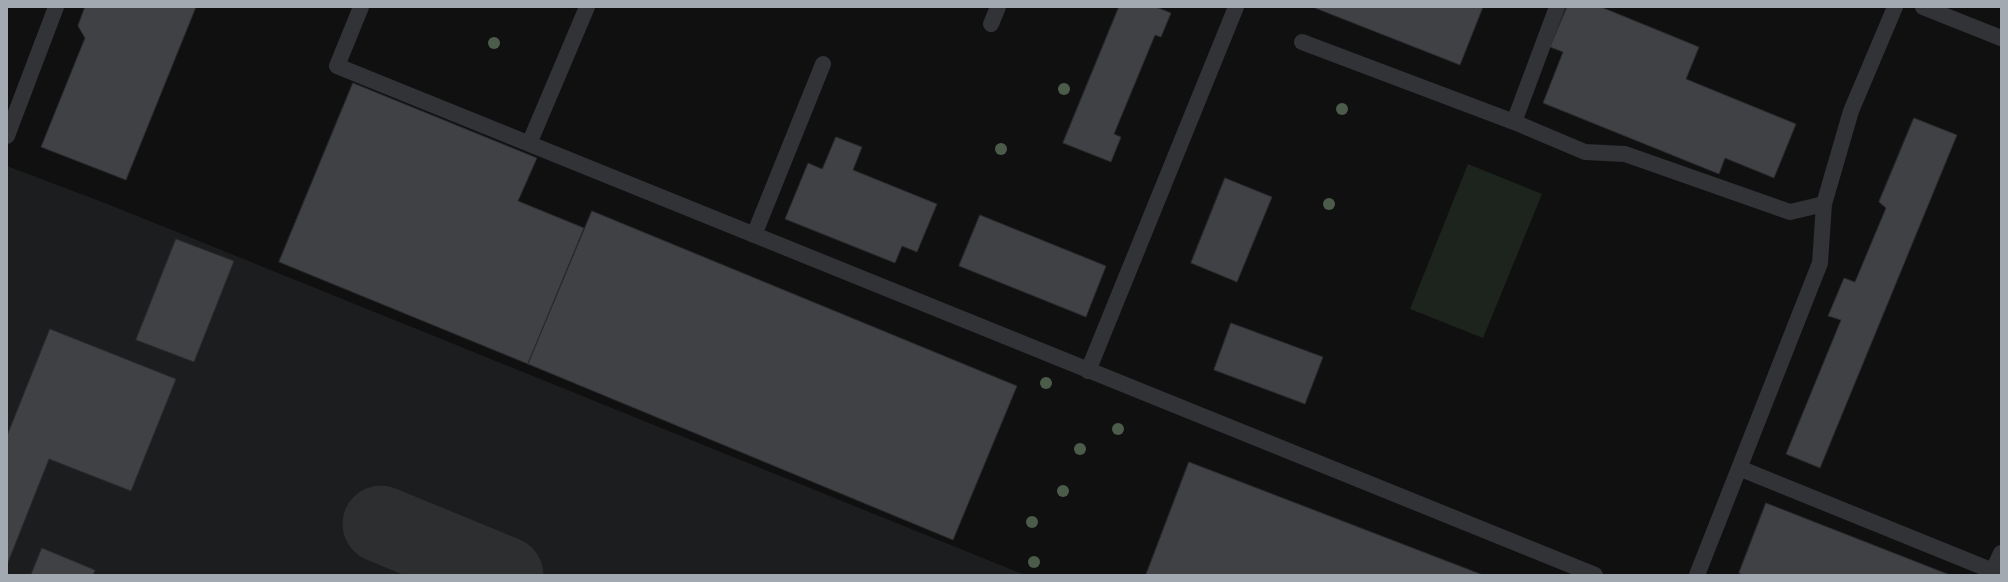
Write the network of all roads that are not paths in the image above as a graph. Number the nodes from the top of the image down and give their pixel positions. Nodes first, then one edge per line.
1 (56, 7) edge
2 (361, 7) edge
3 (587, 7) edge
4 (998, 7) edge
5 (1236, 7) edge
6 (1557, 7) edge
7 (1895, 7) edge
8 (1923, 7) edge
9 (991, 24) dead end
10 (2001, 38) edge
11 (1302, 42) dead end
12 (823, 64) dead end
13 (1514, 122) junction
14 (7, 136) edge
15 (529, 144) junction
16 (1824, 204) junction
17 (754, 235) junction
18 (1088, 370) junction
19 (1739, 468) junction
20 (2001, 553) edge
21 (1595, 575) edge
22 (1697, 575) edge

1 - 14 lane
2 - 15 lane
3 - 15 lane
4 - 9 lane
5 - 18 lane
6 - 13 lane
7 - 16 lane
8 - 10 lane
11 - 13 lane
12 - 17 lane
13 - 16 lane
15 - 17 lane
16 - 19 lane
17 - 18 lane
18 - 21 lane
19 - 20 lane
19 - 22 lane

